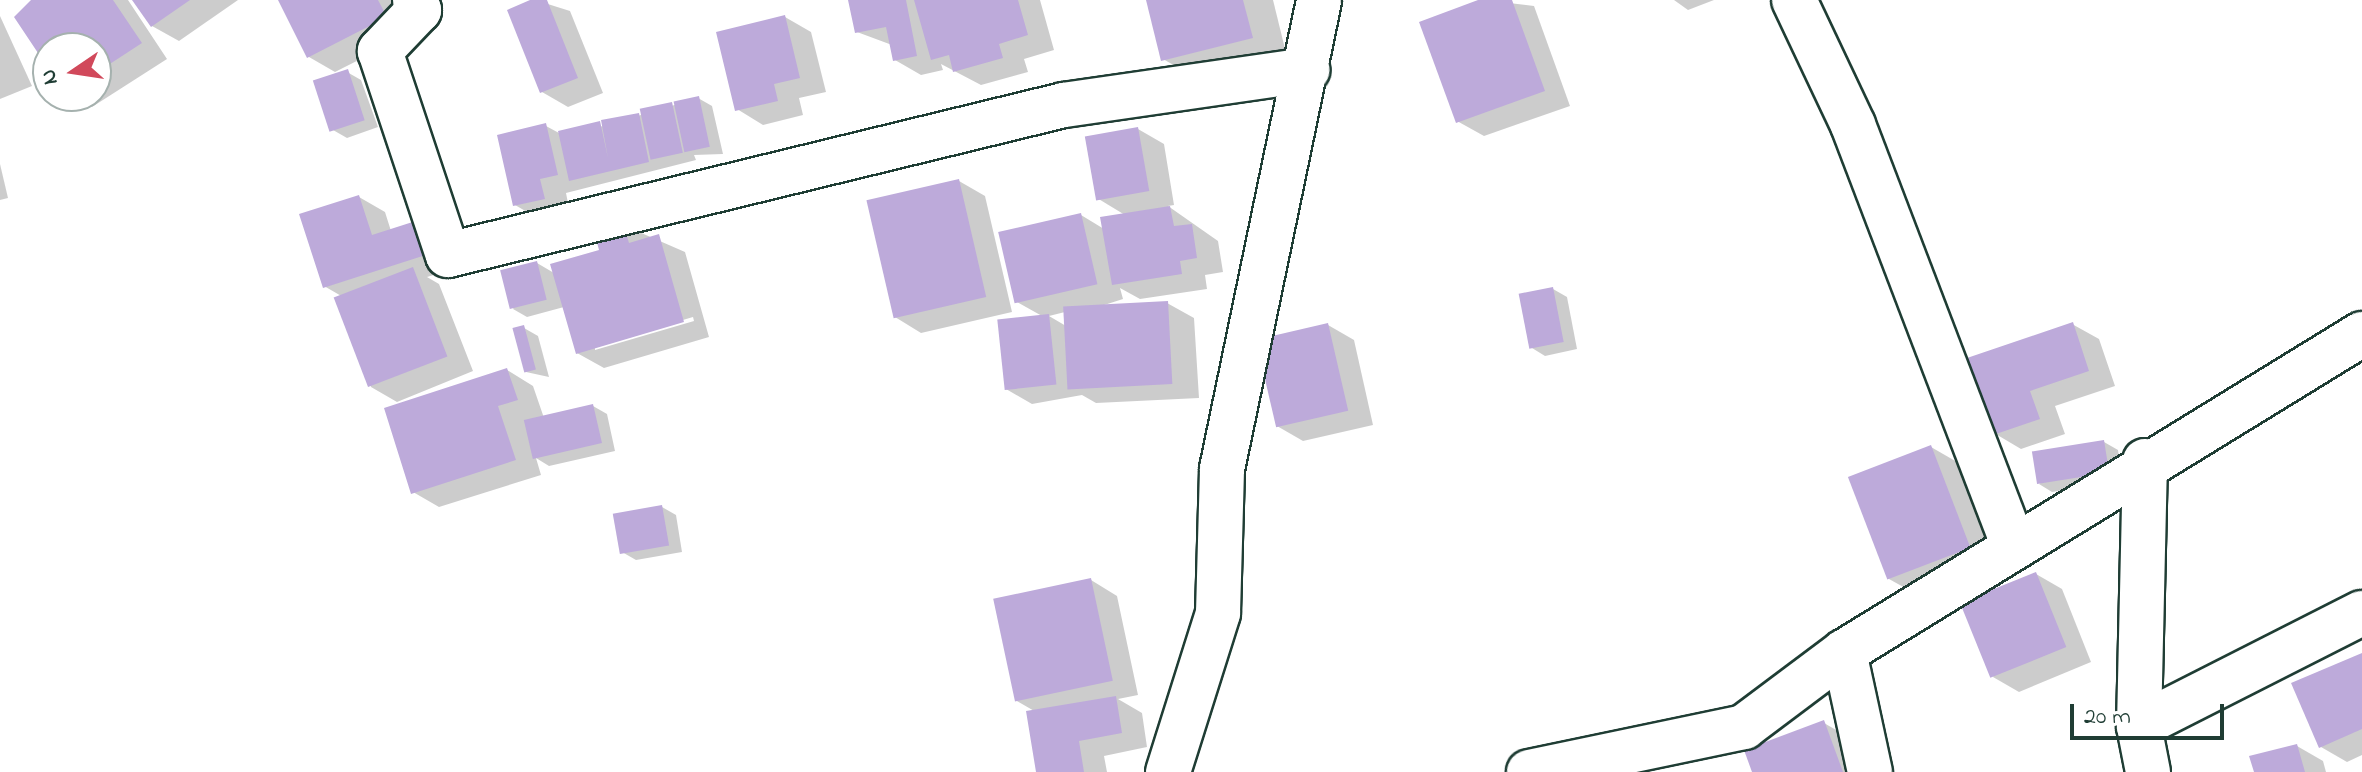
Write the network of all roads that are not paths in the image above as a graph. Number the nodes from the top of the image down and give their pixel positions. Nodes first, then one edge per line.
1 (415, 0) edge
2 (1319, 0) edge
3 (1794, 0) edge
4 (1307, 70) junction
5 (2362, 334) edge
6 (2145, 461) junction
7 (2014, 546) junction
8 (2362, 613) edge
9 (1844, 652) junction
10 (2139, 726) junction
11 (1744, 727) junction
12 (1168, 772) edge
13 (1529, 772) edge
14 (1661, 772) edge
15 (1870, 772) edge
16 (2148, 772) edge

1 - 4 street
2 - 4 street
3 - 7 street
4 - 12 street
5 - 6 street
6 - 7 street
6 - 10 street
7 - 9 street
8 - 10 street
9 - 11 street
9 - 15 street
10 - 16 street
11 - 13 street
11 - 14 street

